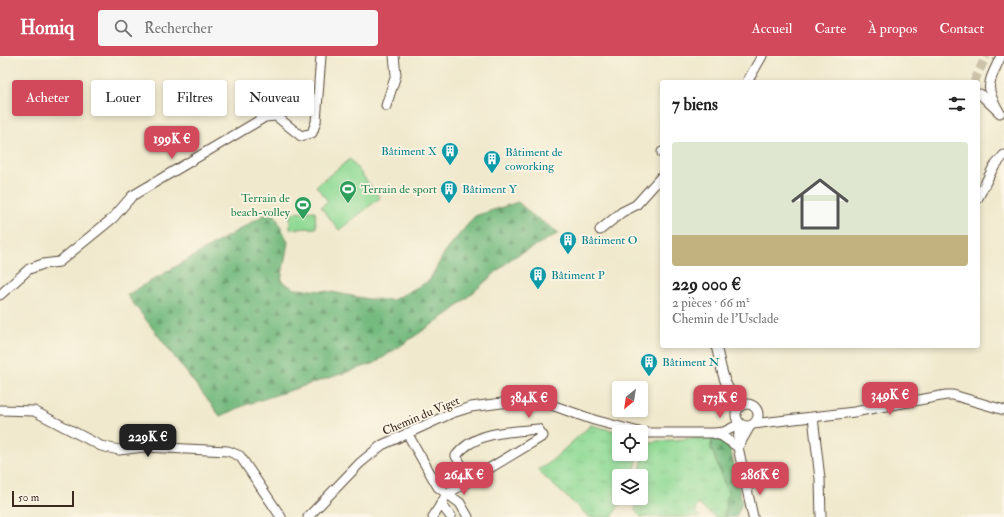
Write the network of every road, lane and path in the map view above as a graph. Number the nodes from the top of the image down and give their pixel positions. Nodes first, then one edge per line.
1 (321, 56) edge
2 (394, 56) edge
3 (762, 56) edge
4 (1001, 56) edge
5 (748, 80) edge
6 (980, 94) dead end
7 (386, 106) dead end
8 (1002, 114) edge
9 (1004, 155) edge
10 (660, 178) edge
11 (980, 194) edge
12 (600, 230) dead end
13 (0, 295) edge
14 (717, 348) edge
15 (720, 361) junction
16 (744, 404) junction
17 (0, 410) edge
18 (1004, 410) edge
19 (758, 412) junction
20 (813, 417) junction
21 (776, 421) junction
22 (743, 422) junction
23 (613, 425) edge
24 (648, 432) edge
25 (407, 433) junction
26 (714, 433) junction
27 (738, 447) junction
28 (470, 480) junction
29 (447, 494) junction
30 (441, 504) junction
31 (822, 516) edge
32 (281, 517) edge
33 (308, 517) edge
34 (433, 517) edge
35 (451, 517) edge
36 (468, 517) edge
37 (753, 517) edge

1 - 13 street
2 - 7 street
3 - 5 street
4 - 8 street
6 - 8 street
9 - 11 street
10 - 12 street
14 - 15 street
15 - 16 street
15 - 22 street
16 - 19 street
16 - 22 street
17 - 32 street
18 - 20 street
19 - 21 street
19 - 22 street
20 - 21 street
20 - 31 street
21 - 22 street
22 - 26 street
22 - 27 street
23 - 25 street, Chemin du Viget
24 - 26 street, Chemin du Viget
25 - 29 street
25 - 33 street, Chemin du Viget
26 - 27 street
27 - 37 street
28 - 28 street
28 - 29 street
29 - 30 street
29 - 36 street
30 - 34 street
30 - 35 street

